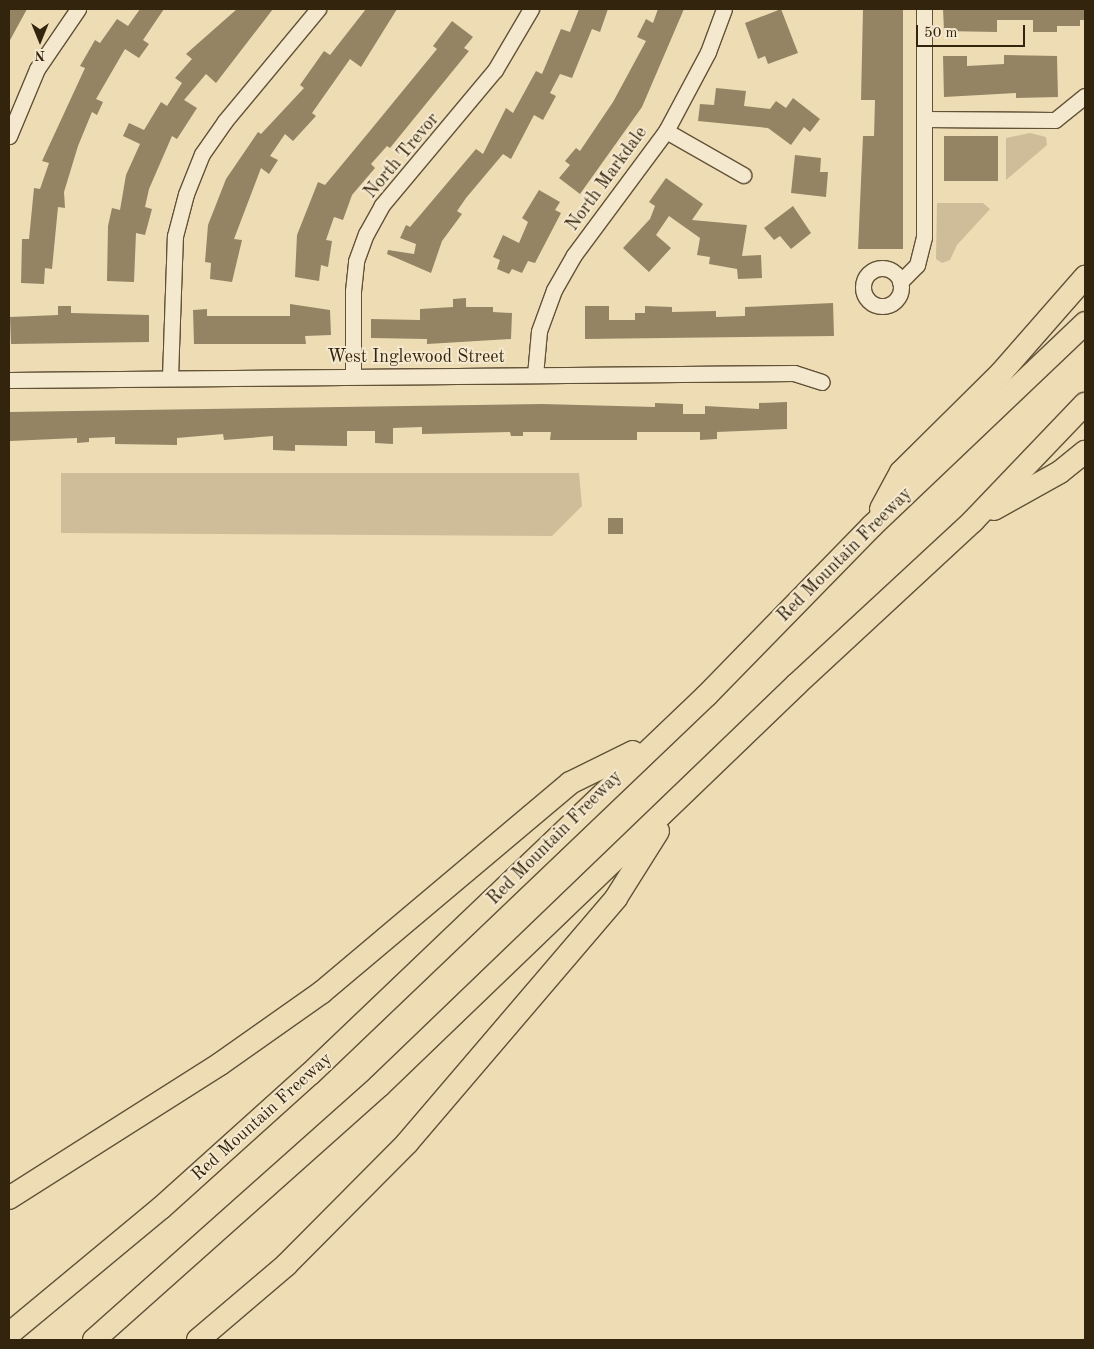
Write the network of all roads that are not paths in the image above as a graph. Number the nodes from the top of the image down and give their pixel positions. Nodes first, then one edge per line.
1 (78, 9) edge
2 (318, 9) edge
3 (531, 9) edge
4 (724, 9) edge
5 (924, 9) edge
6 (1085, 96) edge
7 (924, 119) junction
8 (666, 132) junction
9 (9, 136) edge
10 (743, 175) dead end
11 (1085, 277) edge
12 (900, 282) dead end
13 (1085, 324) edge
14 (535, 375) junction
15 (353, 376) junction
16 (170, 377) junction
17 (9, 380) edge
18 (822, 382) dead end
19 (1085, 404) edge
20 (1085, 452) edge
21 (973, 521) junction
22 (872, 526) junction
23 (651, 743) junction
24 (676, 803) junction
25 (9, 1198) edge
26 (9, 1334) edge
27 (94, 1340) edge
28 (198, 1340) edge

1 - 9 street
2 - 16 street
3 - 15 street, North Trevor
4 - 8 street, North Markdale
5 - 7 street
6 - 7 street
7 - 12 street
8 - 10 street
8 - 14 street, North Markdale
11 - 22 highway
13 - 22 highway, Red Mountain Freeway
14 - 15 street, West Inglewood Street
14 - 18 street, West Inglewood Street
15 - 16 street, West Inglewood Street
16 - 17 street, West Inglewood Street
19 - 21 highway
20 - 21 highway
21 - 24 highway
22 - 23 highway, Red Mountain Freeway
23 - 25 highway
23 - 26 highway, Red Mountain Freeway
24 - 27 highway
24 - 28 highway

